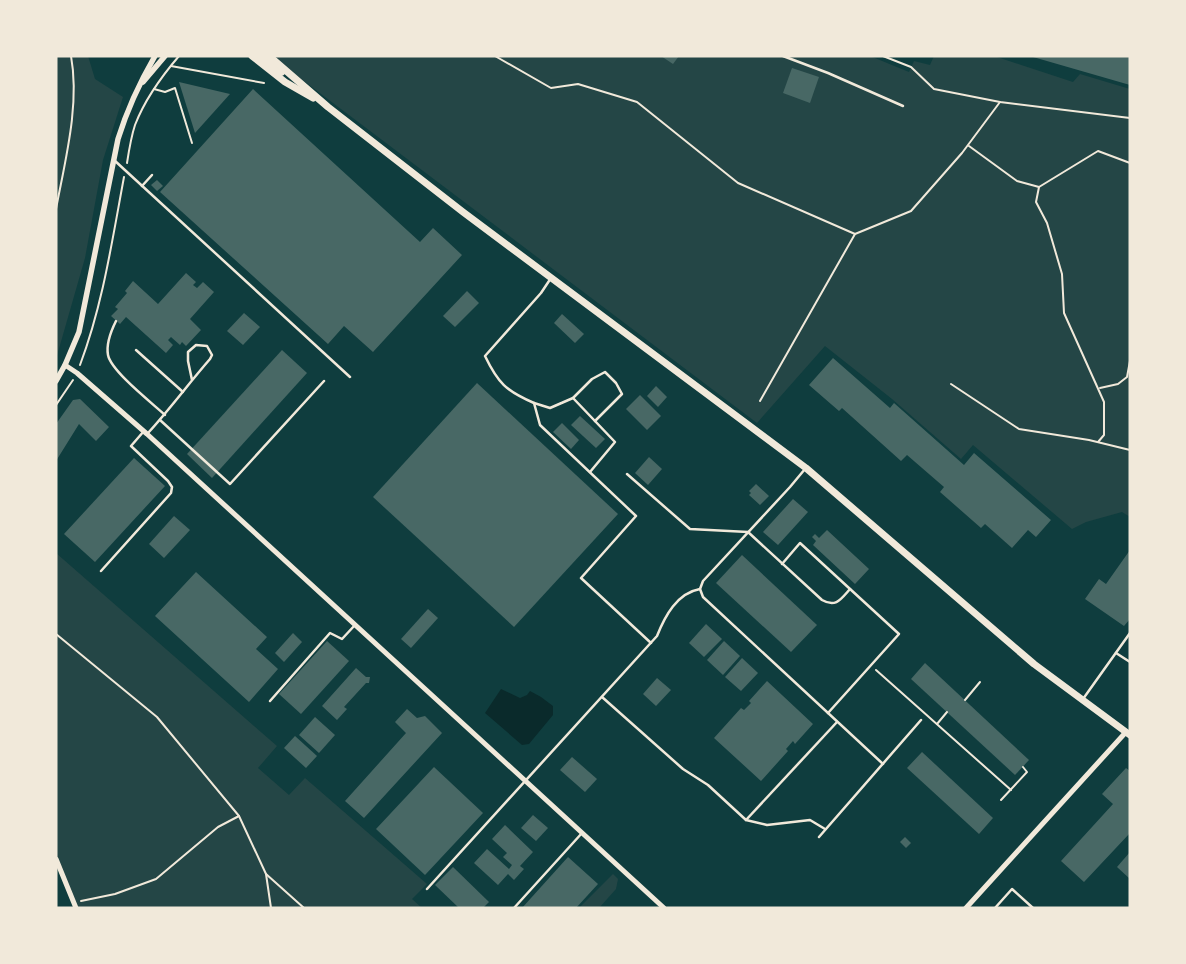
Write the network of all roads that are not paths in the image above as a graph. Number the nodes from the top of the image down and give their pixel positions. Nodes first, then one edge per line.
1 (156, 56) edge
2 (165, 56) edge
3 (252, 56) edge
4 (261, 56) edge
5 (270, 56) edge
6 (783, 56) edge
7 (290, 74) junction
8 (142, 84) junction
9 (903, 106) dead end
10 (328, 107) junction
11 (114, 160) junction
12 (152, 175) dead end
13 (142, 186) junction
14 (551, 277) junction
15 (116, 321) dead end
16 (136, 350) dead end
17 (65, 365) junction
18 (350, 377) dead end
19 (192, 380) junction
20 (56, 381) edge
21 (324, 381) dead end
22 (182, 392) junction
23 (573, 398) junction
24 (534, 403) junction
25 (165, 415) junction
26 (160, 420) junction
27 (595, 422) junction
28 (145, 433) junction
29 (806, 468) junction
30 (590, 472) junction
31 (627, 474) dead end
32 (748, 532) junction
33 (782, 564) junction
34 (101, 571) dead end
35 (700, 589) junction
36 (850, 589) junction
37 (355, 625) junction
38 (1130, 633) edge
39 (651, 643) junction
40 (1116, 653) junction
41 (1130, 662) edge
42 (602, 697) junction
43 (1082, 700) junction
44 (270, 701) dead end
45 (828, 713) junction
46 (921, 720) dead end
47 (838, 721) junction
48 (1128, 734) edge
49 (883, 764) junction
50 (525, 782) junction
51 (746, 820) junction
52 (825, 829) junction
53 (582, 833) junction
54 (818, 837) dead end
55 (56, 859) edge
56 (427, 889) dead end
57 (75, 905) edge
58 (514, 908) edge
59 (664, 908) edge
60 (966, 908) edge
61 (995, 908) edge
62 (1033, 908) edge

1 - 8 street
2 - 8 street
3 - 10 main road
4 - 7 main road
5 - 7 main road
6 - 9 lane
7 - 10 main road
8 - 11 street
10 - 14 main road
11 - 13 lane
11 - 17 street
12 - 13 lane
13 - 18 lane
14 - 24 lane
14 - 29 main road
15 - 25 lane
16 - 22 lane
17 - 20 street
17 - 28 street
19 - 19 lane
19 - 22 lane
21 - 26 lane
22 - 25 lane
23 - 24 lane
23 - 27 lane
23 - 27 lane
24 - 30 lane
25 - 26 lane
26 - 28 lane
27 - 30 lane
28 - 34 lane
28 - 37 street
29 - 32 lane
29 - 43 main road
30 - 39 lane
31 - 32 lane
32 - 33 lane
32 - 35 lane
33 - 36 lane
33 - 36 lane
35 - 39 lane
35 - 45 lane
36 - 45 lane
37 - 44 lane
37 - 50 street
38 - 40 lane
39 - 42 lane
40 - 41 lane
40 - 43 lane
42 - 50 lane
42 - 51 lane
43 - 48 main road
45 - 47 lane
46 - 49 lane
47 - 49 lane
47 - 51 lane
48 - 60 street
49 - 52 lane
50 - 53 street
50 - 56 lane
51 - 52 lane
52 - 54 lane
53 - 58 lane
53 - 59 street
55 - 57 street
61 - 62 lane

